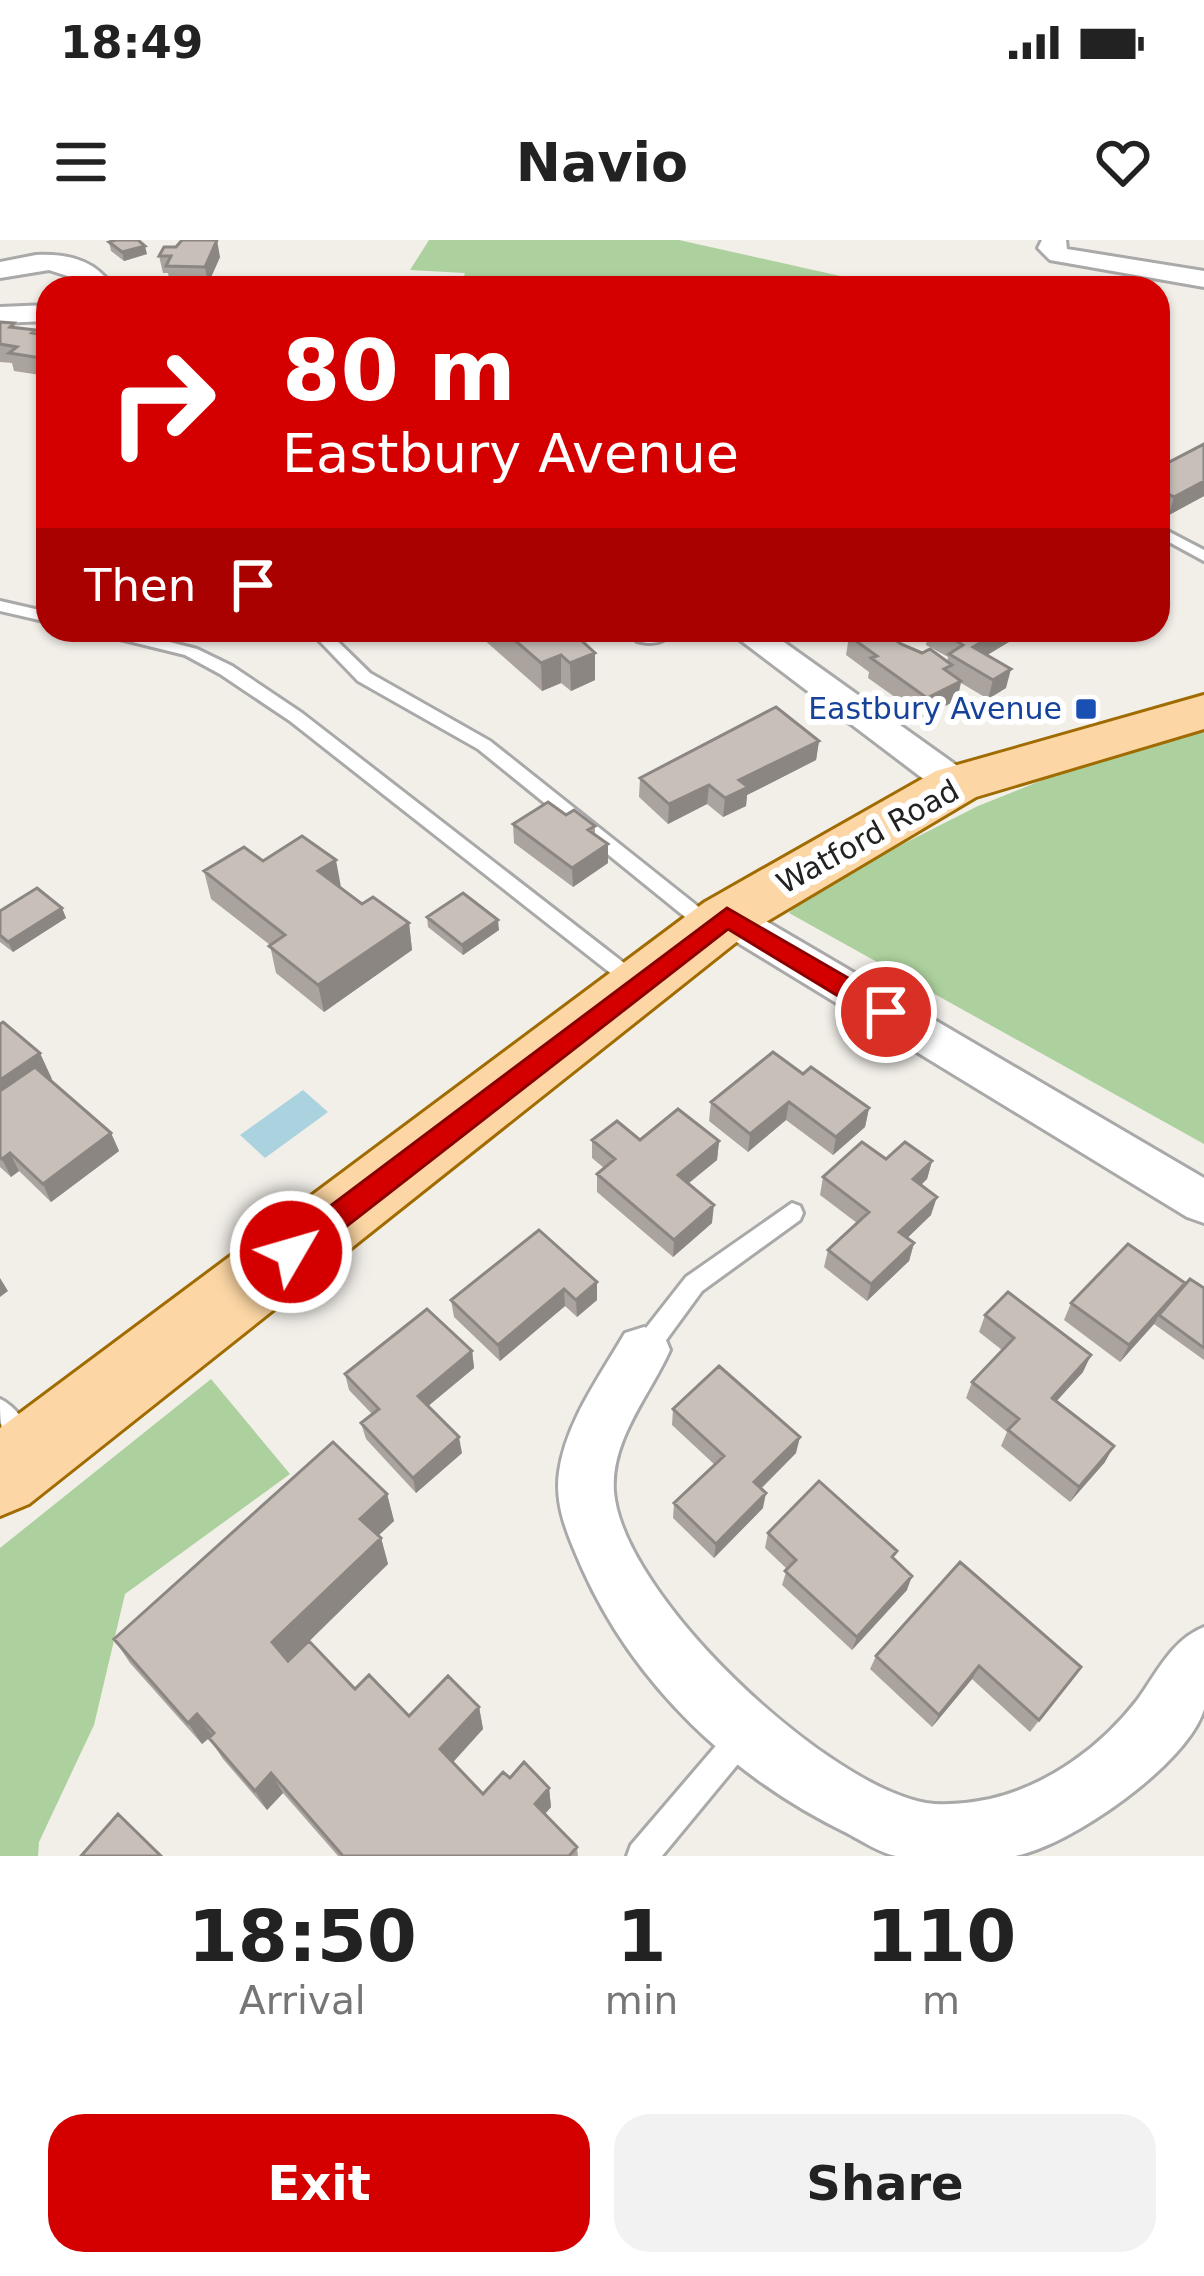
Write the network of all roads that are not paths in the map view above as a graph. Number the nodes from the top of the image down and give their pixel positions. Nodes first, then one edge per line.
1 (1054, 240) edge
2 (0, 270) edge
3 (90, 276) edge
4 (1204, 280) edge
5 (36, 314) edge
6 (0, 315) edge
7 (1170, 537) edge
8 (1204, 556) edge
9 (0, 606) edge
10 (36, 614) edge
11 (151, 642) edge
12 (329, 642) edge
13 (761, 642) edge
14 (1204, 712) edge
15 (956, 784) junction
16 (720, 923) junction
17 (640, 985) junction
18 (1204, 1203) edge
19 (792, 1213) dead end
20 (644, 1350) joint
21 (10, 1447) edge
22 (1204, 1657) edge
23 (744, 1734) junction
24 (934, 1846) edge
25 (642, 1856) edge

1 - 4 street
2 - 3 street
5 - 6 street
7 - 8 lane
9 - 10 lane
11 - 17 lane
12 - 16 lane
13 - 15 street
14 - 15 main road, Watford Road
15 - 16 main road, Watford Road
16 - 17 main road, Watford Road
16 - 18 street
17 - 21 main road, Watford Road
19 - 20 lane
20 - 23 street
22 - 24 street
23 - 24 street
23 - 25 lane

